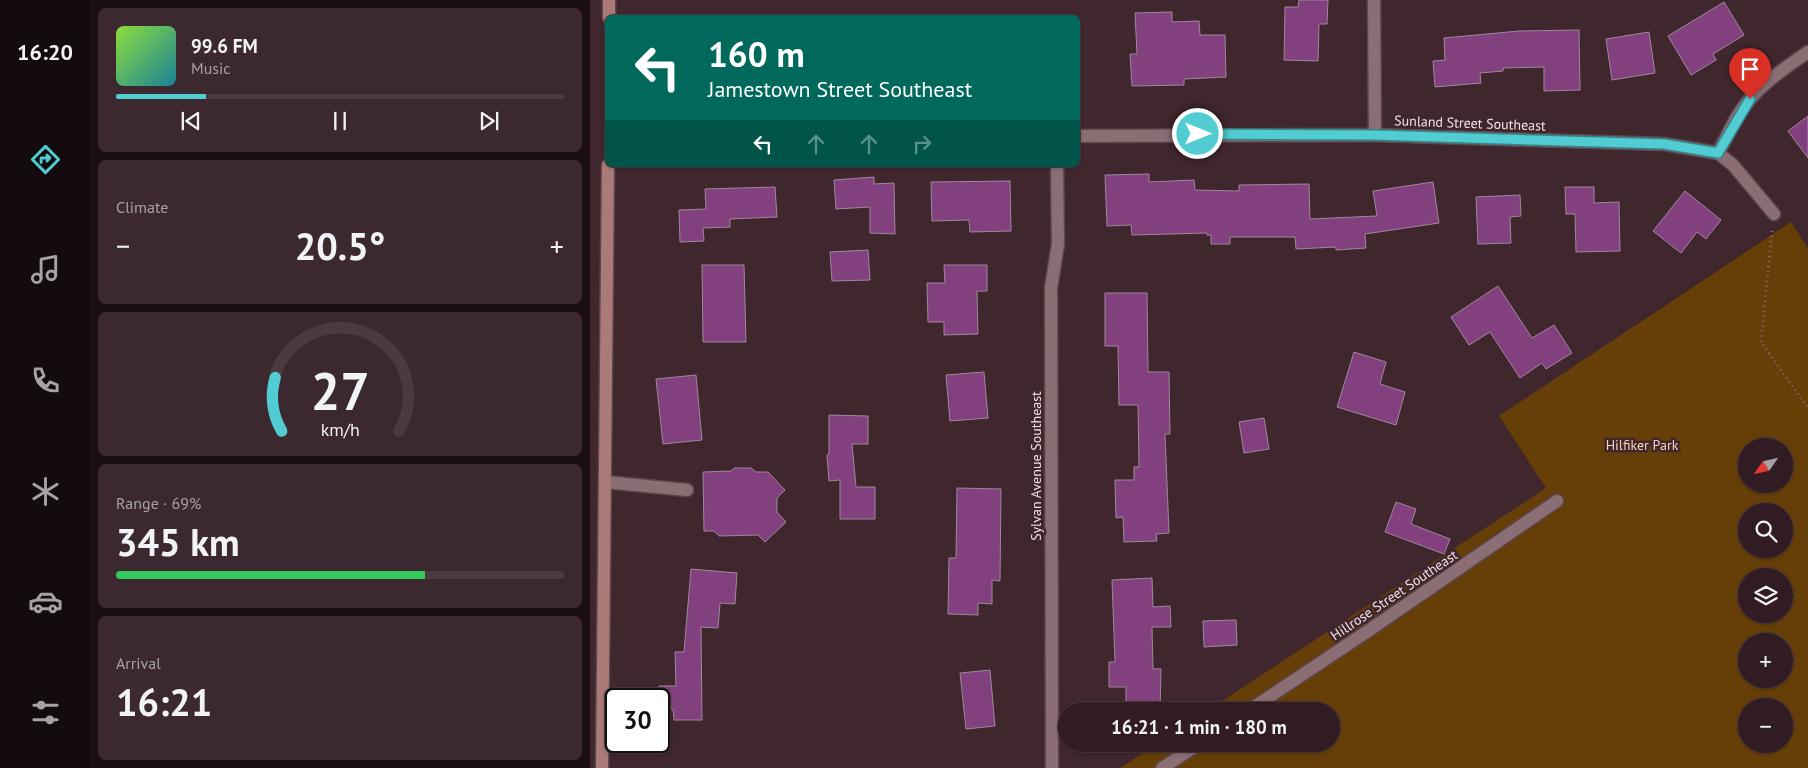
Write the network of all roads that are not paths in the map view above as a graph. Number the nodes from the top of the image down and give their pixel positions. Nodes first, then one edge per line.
1 (609, 0) edge
2 (1374, 0) edge
3 (609, 15) edge
4 (1808, 52) edge
5 (1375, 135) junction
6 (1080, 136) edge
7 (1718, 153) junction
8 (608, 167) edge
9 (1057, 167) edge
10 (1774, 214) road end
11 (605, 482) junction
12 (687, 490) dead end
13 (1557, 501) dead end
14 (1262, 702) edge
15 (1187, 752) edge
16 (602, 768) edge
17 (1052, 768) edge
18 (1162, 768) edge

1 - 3 main road
2 - 5 street
4 - 7 street
5 - 6 street, Sunland Street Southeast
5 - 7 street, Sunland Street Southeast
7 - 10 street
8 - 11 main road
9 - 17 street, Sylvan Avenue Southeast
11 - 12 street
11 - 16 main road
13 - 14 street, Hillrose Street Southeast
15 - 18 street

